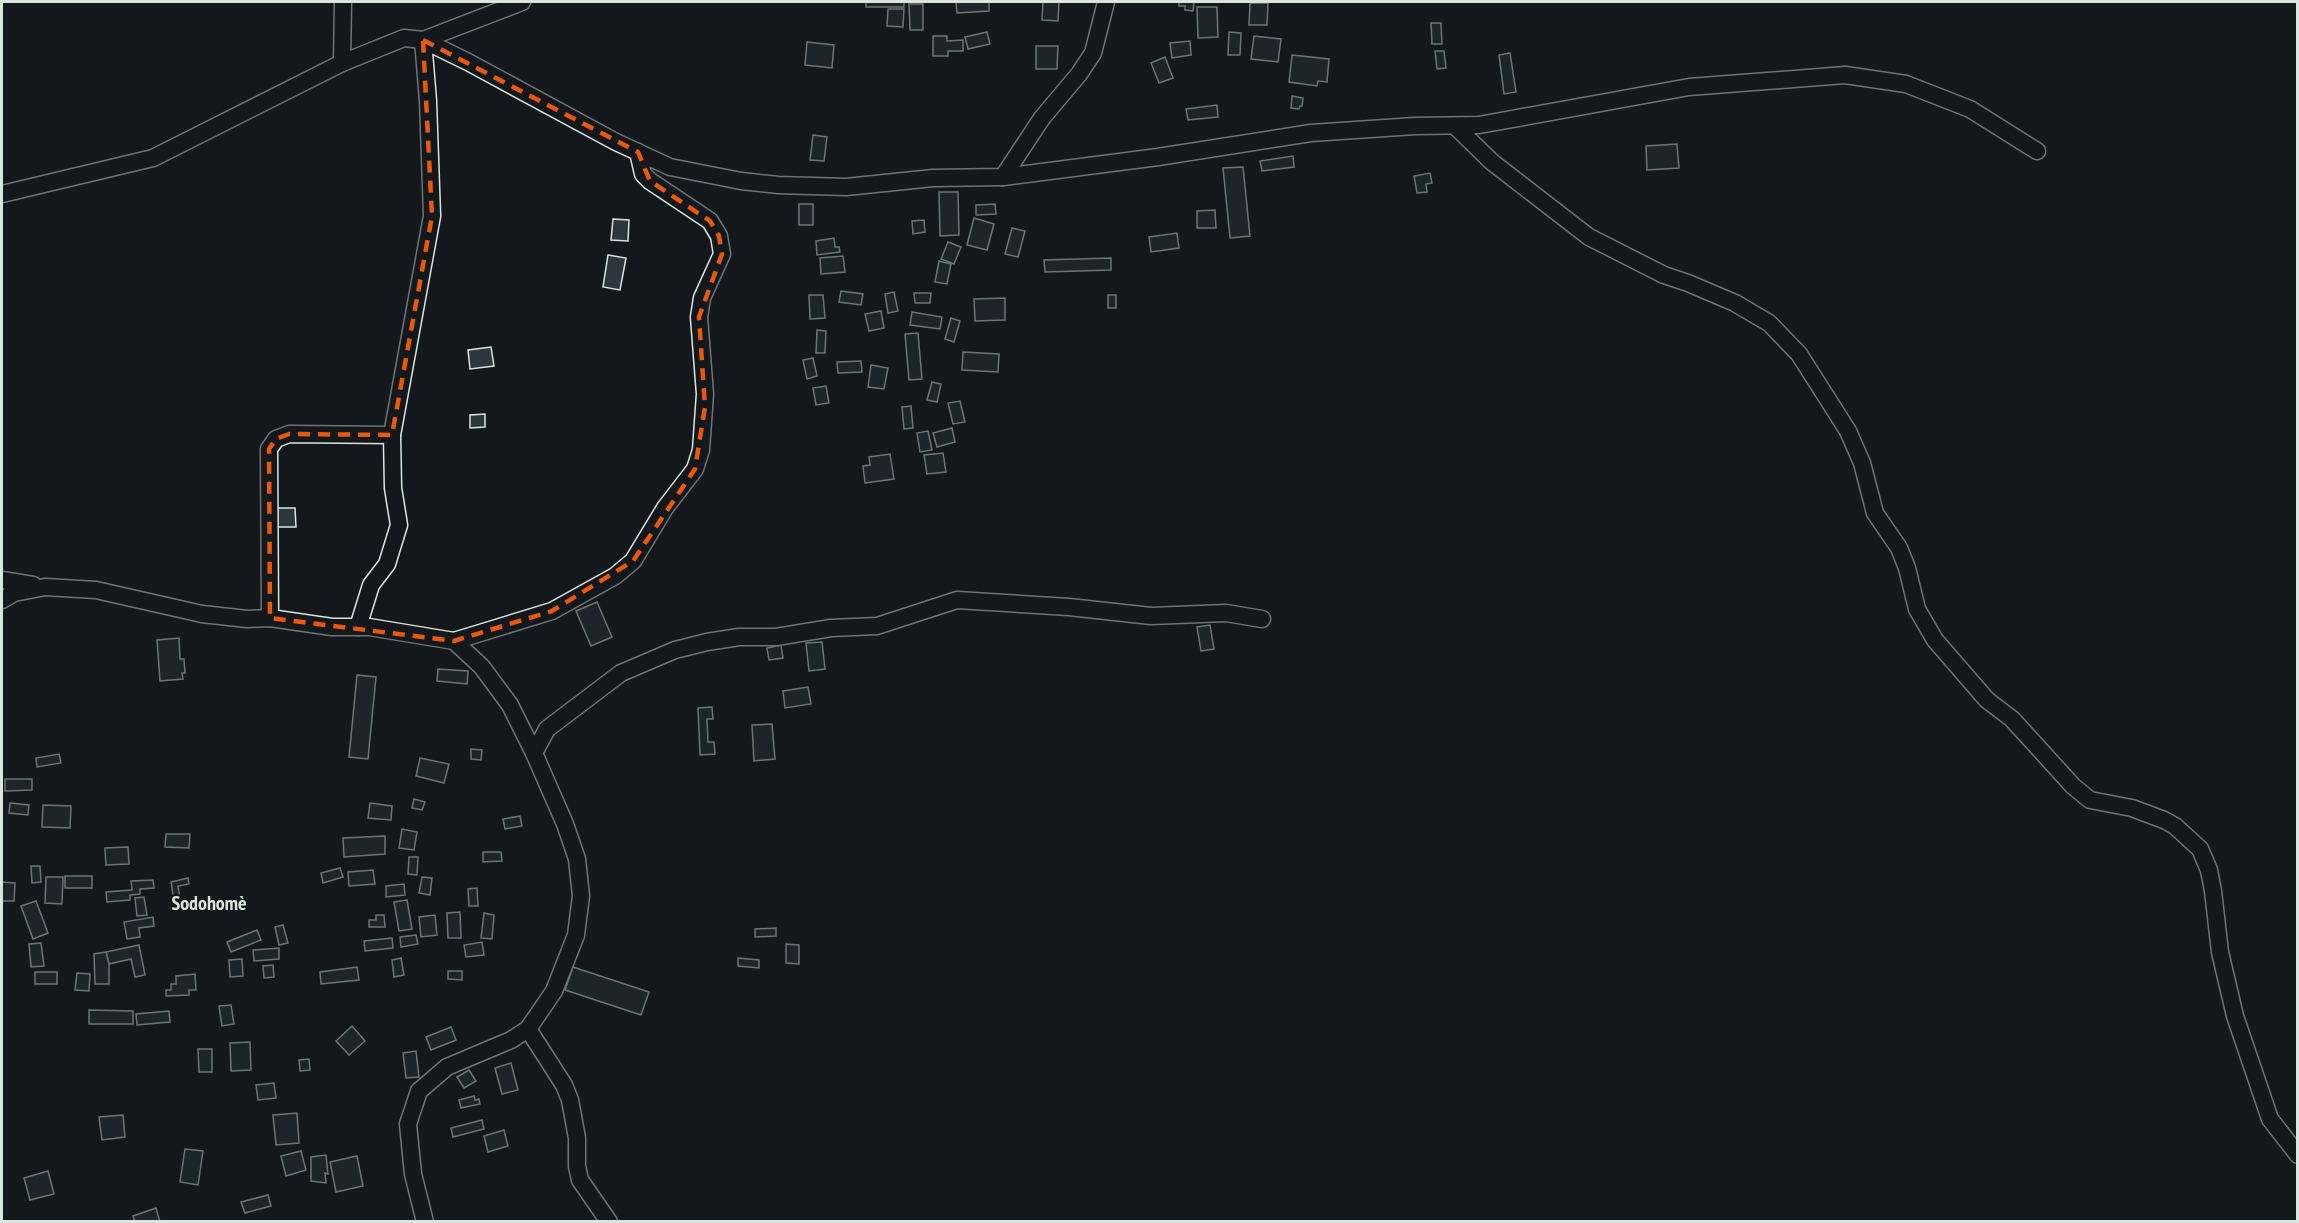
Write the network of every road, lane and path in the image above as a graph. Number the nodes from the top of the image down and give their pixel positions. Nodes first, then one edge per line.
1 (343, 2) edge
2 (522, 2) edge
3 (1106, 2) edge
4 (423, 40) junction
5 (342, 63) junction
6 (1455, 126) junction
7 (2037, 151) dead end
8 (638, 152) junction
9 (1003, 177) junction
10 (2, 194) edge
11 (392, 435) junction
12 (2, 580) edge
13 (45, 587) junction
14 (2, 600) edge
15 (270, 618) junction
16 (1262, 619) dead end
17 (358, 627) junction
18 (454, 640) junction
19 (534, 753) junction
20 (528, 1029) junction
21 (2298, 1155) edge
22 (425, 1221) edge
23 (609, 1221) edge

1 - 5 street
2 - 4 street
3 - 9 street
4 - 5 street
4 - 8 street
4 - 11 street
5 - 10 street
6 - 7 street
6 - 9 street
6 - 21 street
8 - 9 street
8 - 18 street
11 - 15 street
11 - 17 street
12 - 13 street
13 - 14 street
13 - 15 street
15 - 17 street
16 - 19 street
17 - 18 street
18 - 19 street
19 - 20 street
20 - 22 street
20 - 23 street

